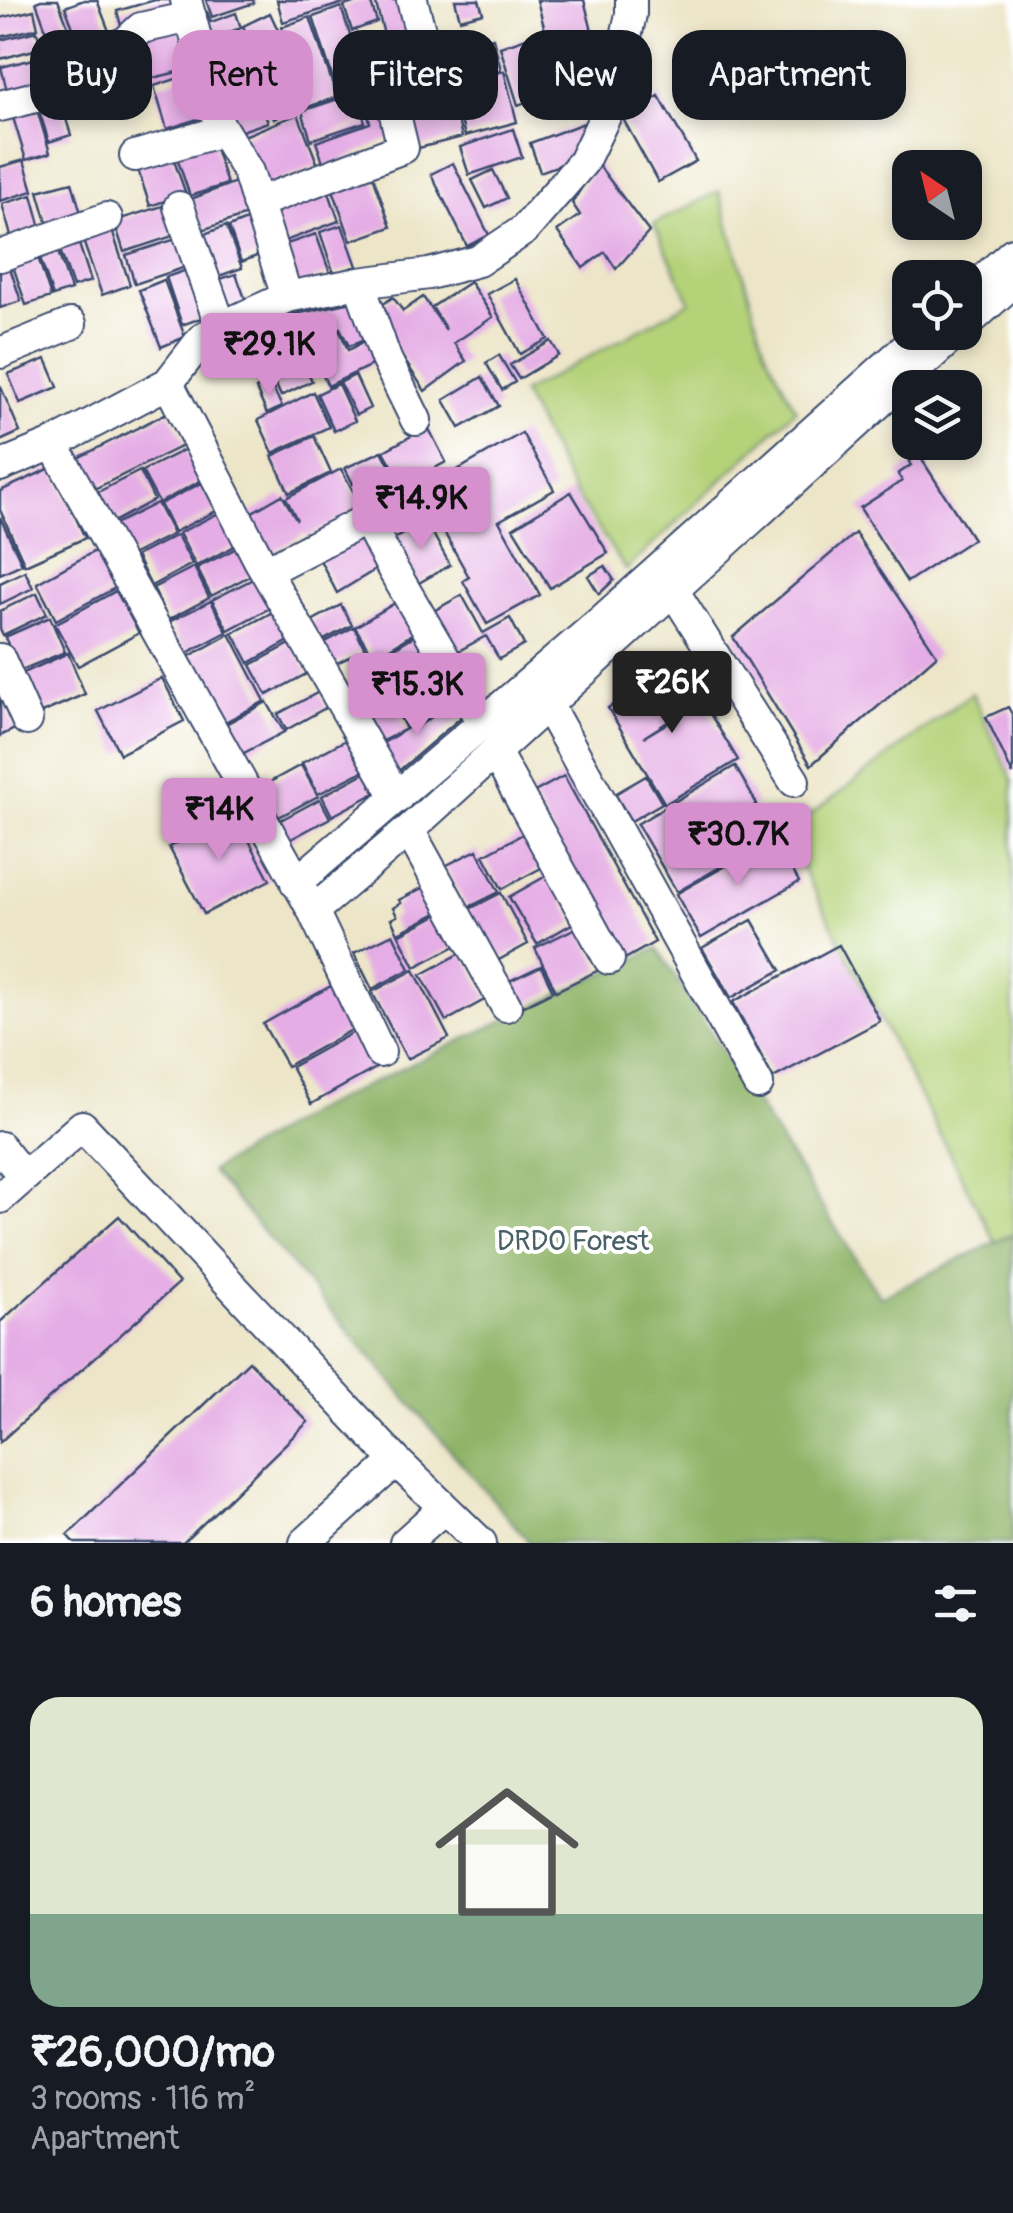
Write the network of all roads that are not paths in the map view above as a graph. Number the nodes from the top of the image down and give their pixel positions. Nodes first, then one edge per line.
1 (412, 0) edge
2 (631, 0) edge
3 (188, 9) edge
4 (139, 30) edge
5 (30, 98) edge
6 (0, 106) edge
7 (222, 131) junction
8 (135, 156) dead end
9 (257, 203) junction
10 (179, 208) dead end
11 (107, 218) dead end
12 (1013, 253) edge
13 (0, 256) edge
14 (982, 281) edge
15 (1013, 282) edge
16 (359, 283) junction
17 (287, 296) junction
18 (982, 310) edge
19 (71, 324) dead end
20 (221, 327) junction
21 (905, 350) edge
22 (936, 350) edge
23 (0, 353) edge
24 (168, 383) junction
25 (416, 420) dead end
26 (52, 444) junction
27 (0, 466) edge
28 (266, 570) junction
29 (664, 582) junction
30 (0, 659) edge
31 (548, 704) junction
32 (27, 720) dead end
33 (489, 738) junction
34 (794, 781) dead end
35 (397, 798) junction
36 (409, 830) junction
37 (296, 883) junction
38 (313, 911) junction
39 (609, 959) dead end
40 (506, 1006) dead end
41 (380, 1052) dead end
42 (758, 1084) dead end
43 (0, 1148) edge
44 (24, 1177) junction
45 (0, 1198) edge
46 (396, 1462) junction
47 (444, 1508) junction
48 (305, 1543) edge
49 (405, 1543) edge
50 (480, 1543) edge

1 - 9 street
2 - 16 street
3 - 4 street
3 - 7 street
5 - 6 street
7 - 8 street
7 - 9 street
9 - 17 street
10 - 20 street
11 - 13 street
12 - 14 street
15 - 18 street
16 - 17 street
16 - 25 street
17 - 20 street
19 - 23 street
20 - 24 street
21 - 29 street
22 - 29 street
24 - 26 street
24 - 28 street
26 - 27 street
26 - 37 street
28 - 33 street
28 - 35 street
29 - 31 street
29 - 33 street
29 - 34 street
30 - 32 street
31 - 33 street
31 - 42 street
33 - 35 street
33 - 36 street
33 - 39 street
35 - 37 street
36 - 38 street
36 - 40 street
37 - 38 street
38 - 41 street
43 - 44 street
44 - 45 street
44 - 46 street
46 - 47 street
46 - 48 street
47 - 49 street
47 - 50 street

